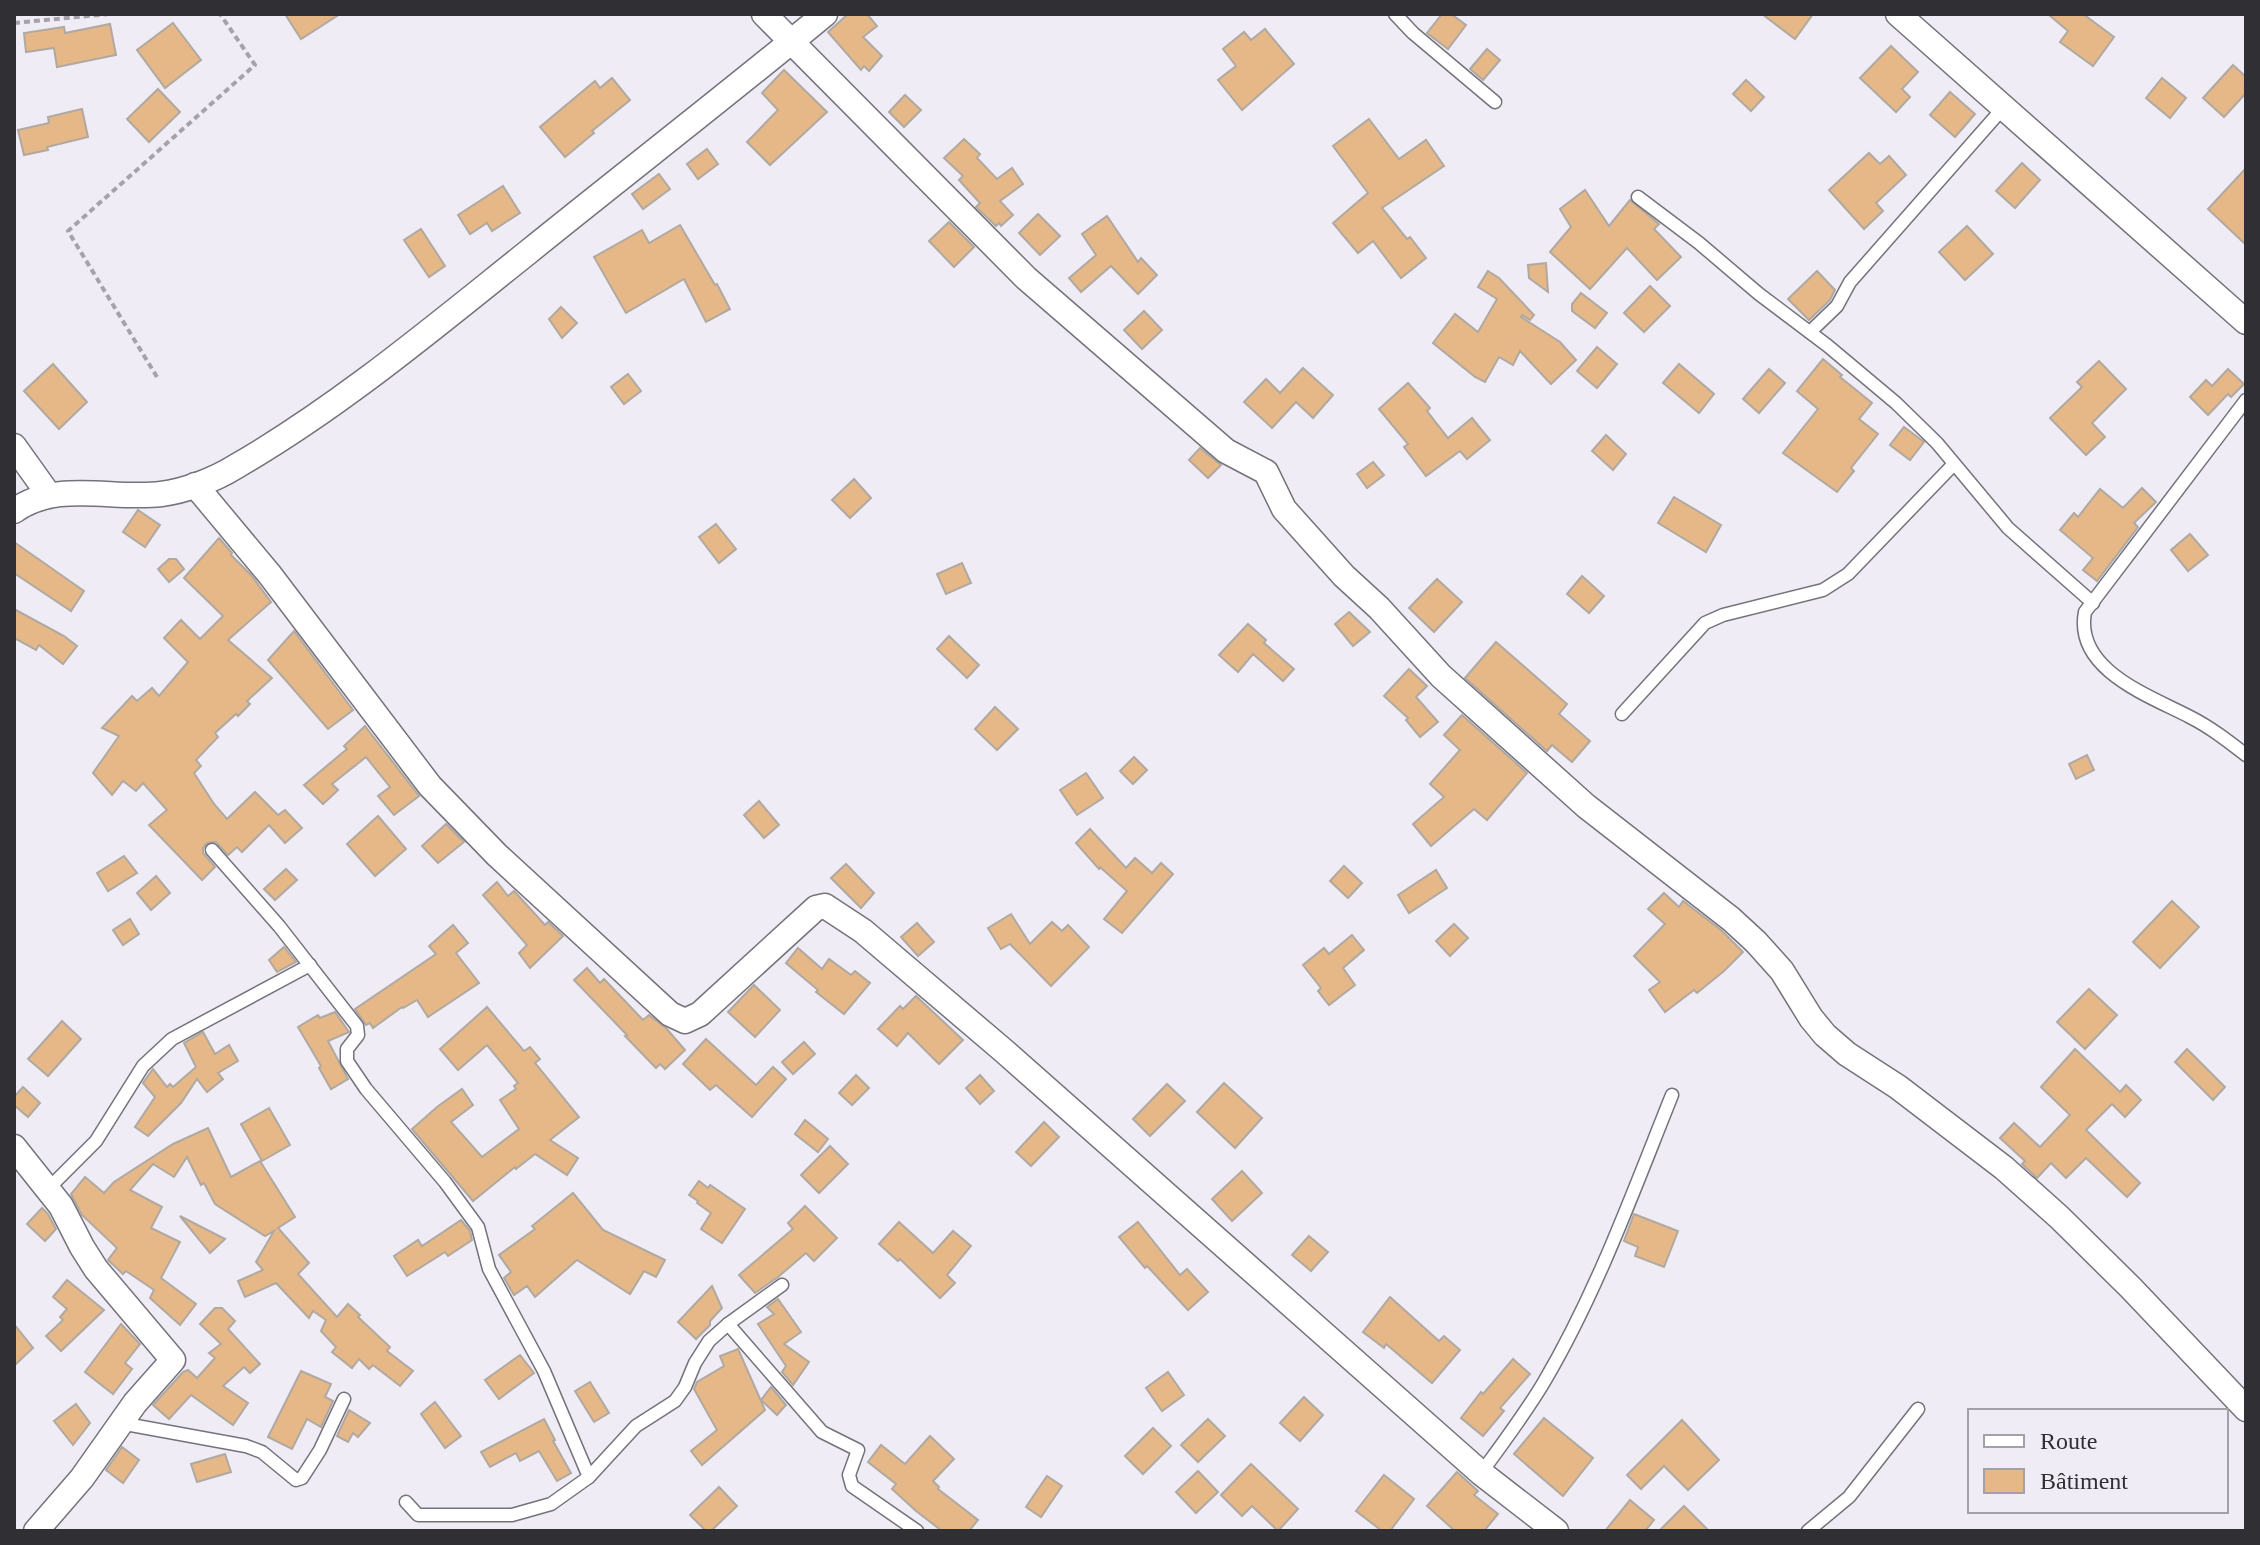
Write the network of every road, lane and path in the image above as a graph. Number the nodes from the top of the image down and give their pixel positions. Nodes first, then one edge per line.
1 (109, 14) edge
2 (220, 14) edge
3 (764, 14) edge
4 (825, 14) edge
5 (1395, 14) edge
6 (1898, 14) edge
7 (14, 23) edge
8 (791, 41) junction
9 (1495, 102) dead end
10 (2004, 107) junction
11 (1638, 197) dead end
12 (2246, 322) edge
13 (1810, 332) junction
14 (157, 377) dead end
15 (2246, 400) edge
16 (14, 446) edge
17 (1953, 465) junction
18 (195, 485) junction
19 (49, 495) junction
20 (14, 511) edge
21 (2093, 603) junction
22 (1622, 714) dead end
23 (2246, 755) edge
24 (212, 850) dead end
25 (310, 965) junction
26 (1672, 1095) dead end
27 (14, 1147) edge
28 (47, 1190) junction
29 (782, 1285) dead end
30 (728, 1324) junction
31 (344, 1399) dead end
32 (1918, 1409) dead end
33 (2246, 1409) edge
34 (120, 1423) junction
35 (1481, 1473) junction
36 (589, 1477) junction
37 (406, 1502) dead end
38 (36, 1531) edge
39 (917, 1531) edge
40 (1556, 1531) edge
41 (1808, 1531) edge

1 - 7 path
2 - 14 path
3 - 8 street
4 - 8 street
5 - 9 lane
6 - 10 street
8 - 18 street
8 - 33 street
10 - 12 street
10 - 13 lane
11 - 13 lane
13 - 17 lane
15 - 21 lane
16 - 19 street
17 - 21 lane
17 - 22 lane
18 - 19 street
18 - 35 street
19 - 20 street
21 - 23 lane
24 - 25 lane
25 - 28 lane
25 - 36 lane
26 - 35 lane
27 - 28 street
28 - 34 street
29 - 30 lane
30 - 36 lane
30 - 39 lane
31 - 34 lane
32 - 41 lane
34 - 38 street
35 - 40 street
36 - 37 lane

